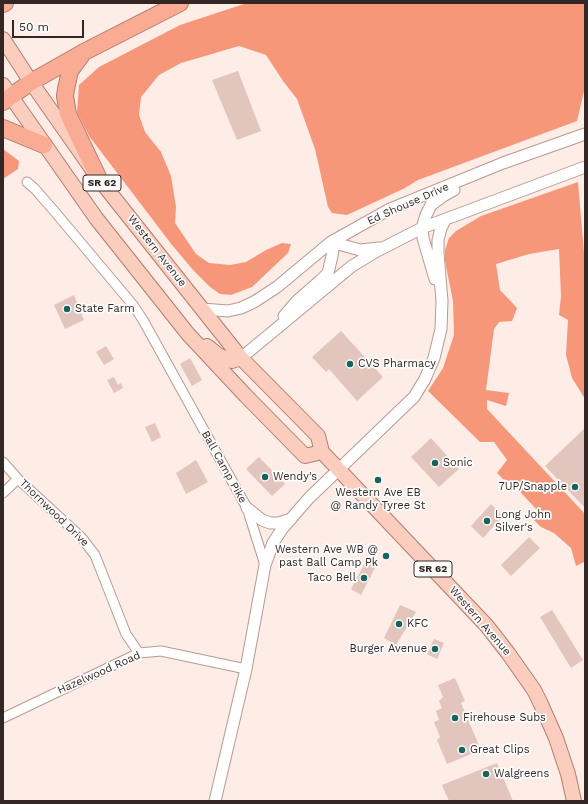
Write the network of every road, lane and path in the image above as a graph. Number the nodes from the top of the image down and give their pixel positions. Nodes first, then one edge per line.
1 (180, 3) edge
2 (3, 39) edge
3 (84, 52) junction
4 (31, 82) junction
5 (6, 95) edge
6 (3, 128) edge
7 (585, 134) edge
8 (44, 145) junction
9 (503, 163) junction
10 (585, 167) edge
11 (99, 179) junction
12 (27, 182) dead end
13 (445, 220) junction
14 (422, 228) junction
15 (331, 242) junction
16 (382, 248) junction
17 (441, 292) junction
18 (202, 309) junction
19 (273, 332) junction
20 (188, 334) junction
21 (241, 358) junction
22 (322, 452) junction
23 (3, 462) edge
24 (339, 470) junction
25 (18, 479) junction
26 (3, 493) edge
27 (247, 508) junction
28 (290, 519) junction
29 (265, 565) junction
30 (139, 653) junction
31 (246, 669) junction
32 (3, 718) edge
33 (215, 801) edge
34 (574, 801) edge

1 - 3 highway
2 - 4 main road, Western Avenue / SR 62
3 - 4 highway
3 - 11 highway
4 - 5 highway
4 - 11 main road, Western Avenue / SR 62
5 - 8 main road, SR 62
6 - 8 highway
7 - 9 street, Ed Shouse Drive
8 - 20 main road, SR 62
9 - 14 street
9 - 15 street, Ed Shouse Drive
10 - 13 street
11 - 18 main road, Western Avenue / SR 62
12 - 27 street, Ball Camp Pike
13 - 14 street
13 - 17 street
14 - 16 street
14 - 17 street
15 - 16 street
15 - 18 street, Ed Shouse Drive
15 - 19 street
16 - 19 street
17 - 24 street
18 - 21 main road, Western Avenue / SR 62
19 - 21 street
20 - 21 main road
20 - 22 main road
21 - 22 main road, Western Avenue / SR 62
22 - 24 main road, Western Avenue / SR 62
23 - 25 street, Thornwood Drive
24 - 28 street
24 - 34 main road, Western Avenue / SR 62
25 - 26 street
25 - 30 street, Thornwood Drive
27 - 28 street
27 - 29 street, Ball Camp Pike
28 - 29 street
29 - 31 street, Ball Camp Pike
30 - 31 street, Hazelwood Road
30 - 32 street, Hazelwood Road
31 - 33 street, Ball Camp Pike

